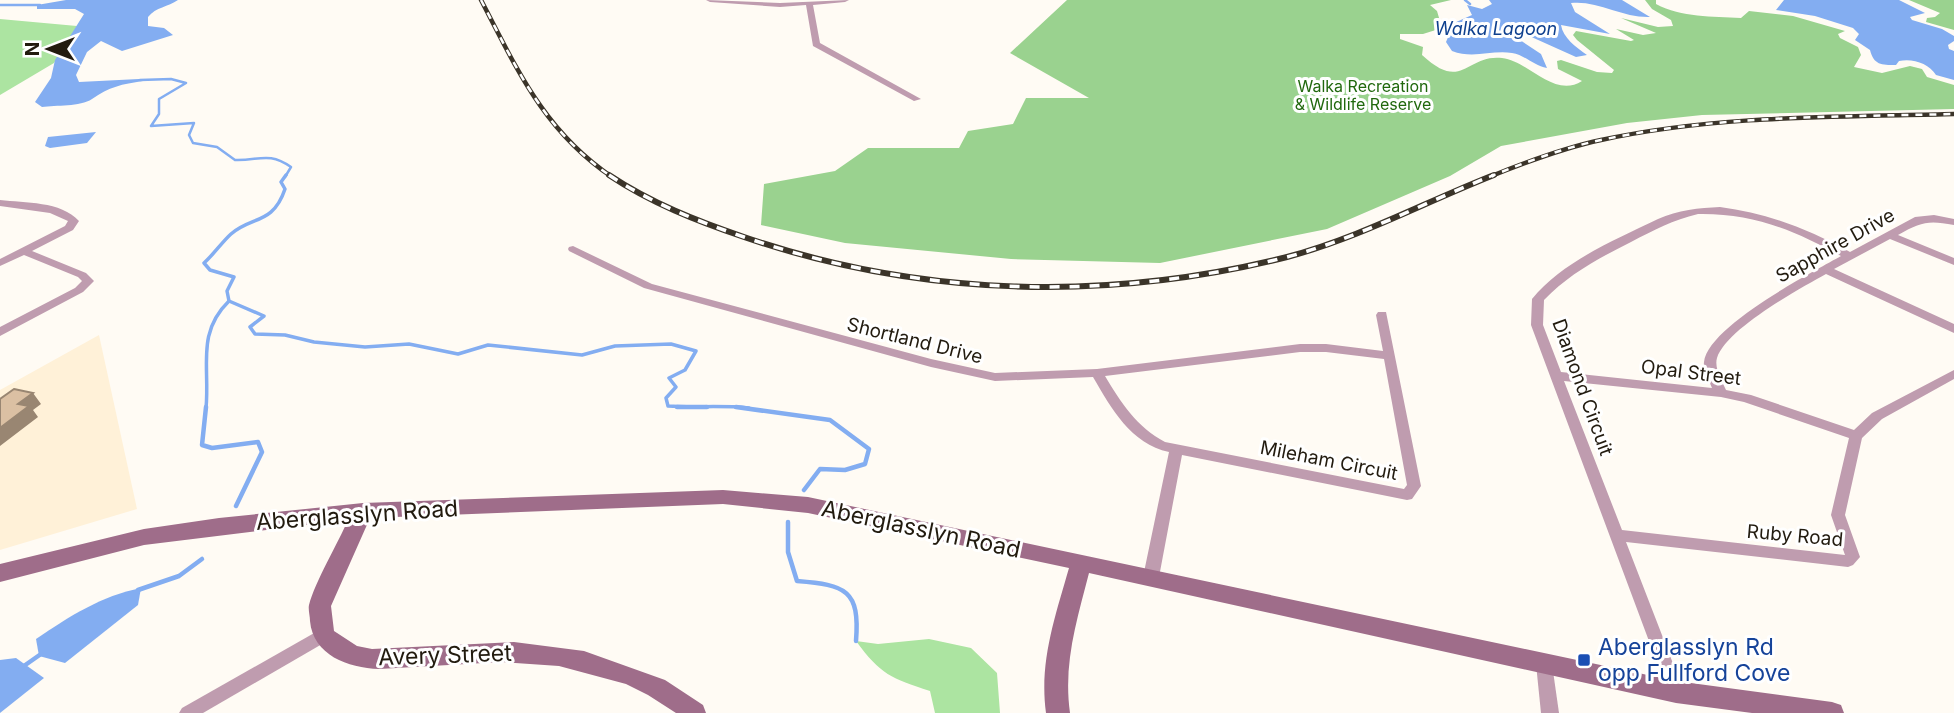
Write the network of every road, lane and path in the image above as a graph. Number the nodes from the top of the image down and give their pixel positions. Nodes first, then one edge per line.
1 (710, 0) edge
2 (845, 0) edge
3 (809, 4) junction
4 (917, 99) dead end
5 (0, 204) edge
6 (1954, 222) edge
7 (1890, 235) junction
8 (573, 250) dead end
9 (23, 251) junction
10 (1849, 256) junction
11 (0, 262) edge
12 (1954, 262) edge
13 (1825, 269) junction
14 (1382, 315) dead end
15 (1954, 328) edge
16 (0, 332) edge
17 (1388, 356) junction
18 (1097, 373) junction
19 (1954, 374) edge
20 (1557, 376) junction
21 (1721, 393) junction
22 (1856, 436) junction
23 (1176, 450) junction
24 (363, 511) junction
25 (1616, 535) junction
26 (1081, 563) junction
27 (0, 572) edge
28 (1151, 577) junction
29 (323, 635) junction
30 (1544, 664) junction
31 (1676, 692) junction
32 (188, 713) edge
33 (694, 713) edge
34 (1058, 713) edge
35 (1550, 713) edge
36 (1832, 713) edge

1 - 3 street
2 - 3 street
3 - 4 street
5 - 9 street
6 - 7 street, Sapphire Drive
7 - 10 street, Sapphire Drive
7 - 12 street
8 - 18 street, Shortland Drive
9 - 11 street
9 - 16 street
10 - 13 street, Sapphire Drive
10 - 20 street, Diamond Circuit
13 - 15 street
13 - 21 street, Sapphire Drive
14 - 17 street, Mileham Circuit
17 - 18 street, Shortland Drive
17 - 23 street, Mileham Circuit
18 - 23 street, Mileham Circuit
19 - 22 street
20 - 21 street, Opal Street
20 - 25 street, Diamond Circuit
21 - 22 street, Opal Street
22 - 25 street, Ruby Road
23 - 28 street
24 - 26 main road, Aberglasslyn Road
24 - 27 main road, Aberglasslyn Road
24 - 29 main road
25 - 31 street, Diamond Circuit
26 - 28 main road, Aberglasslyn Road
26 - 34 main road
28 - 30 main road, Aberglasslyn Road
29 - 32 street
29 - 33 main road, Avery Street
30 - 31 main road, Aberglasslyn Road
30 - 35 street
31 - 36 main road, Aberglasslyn Road

